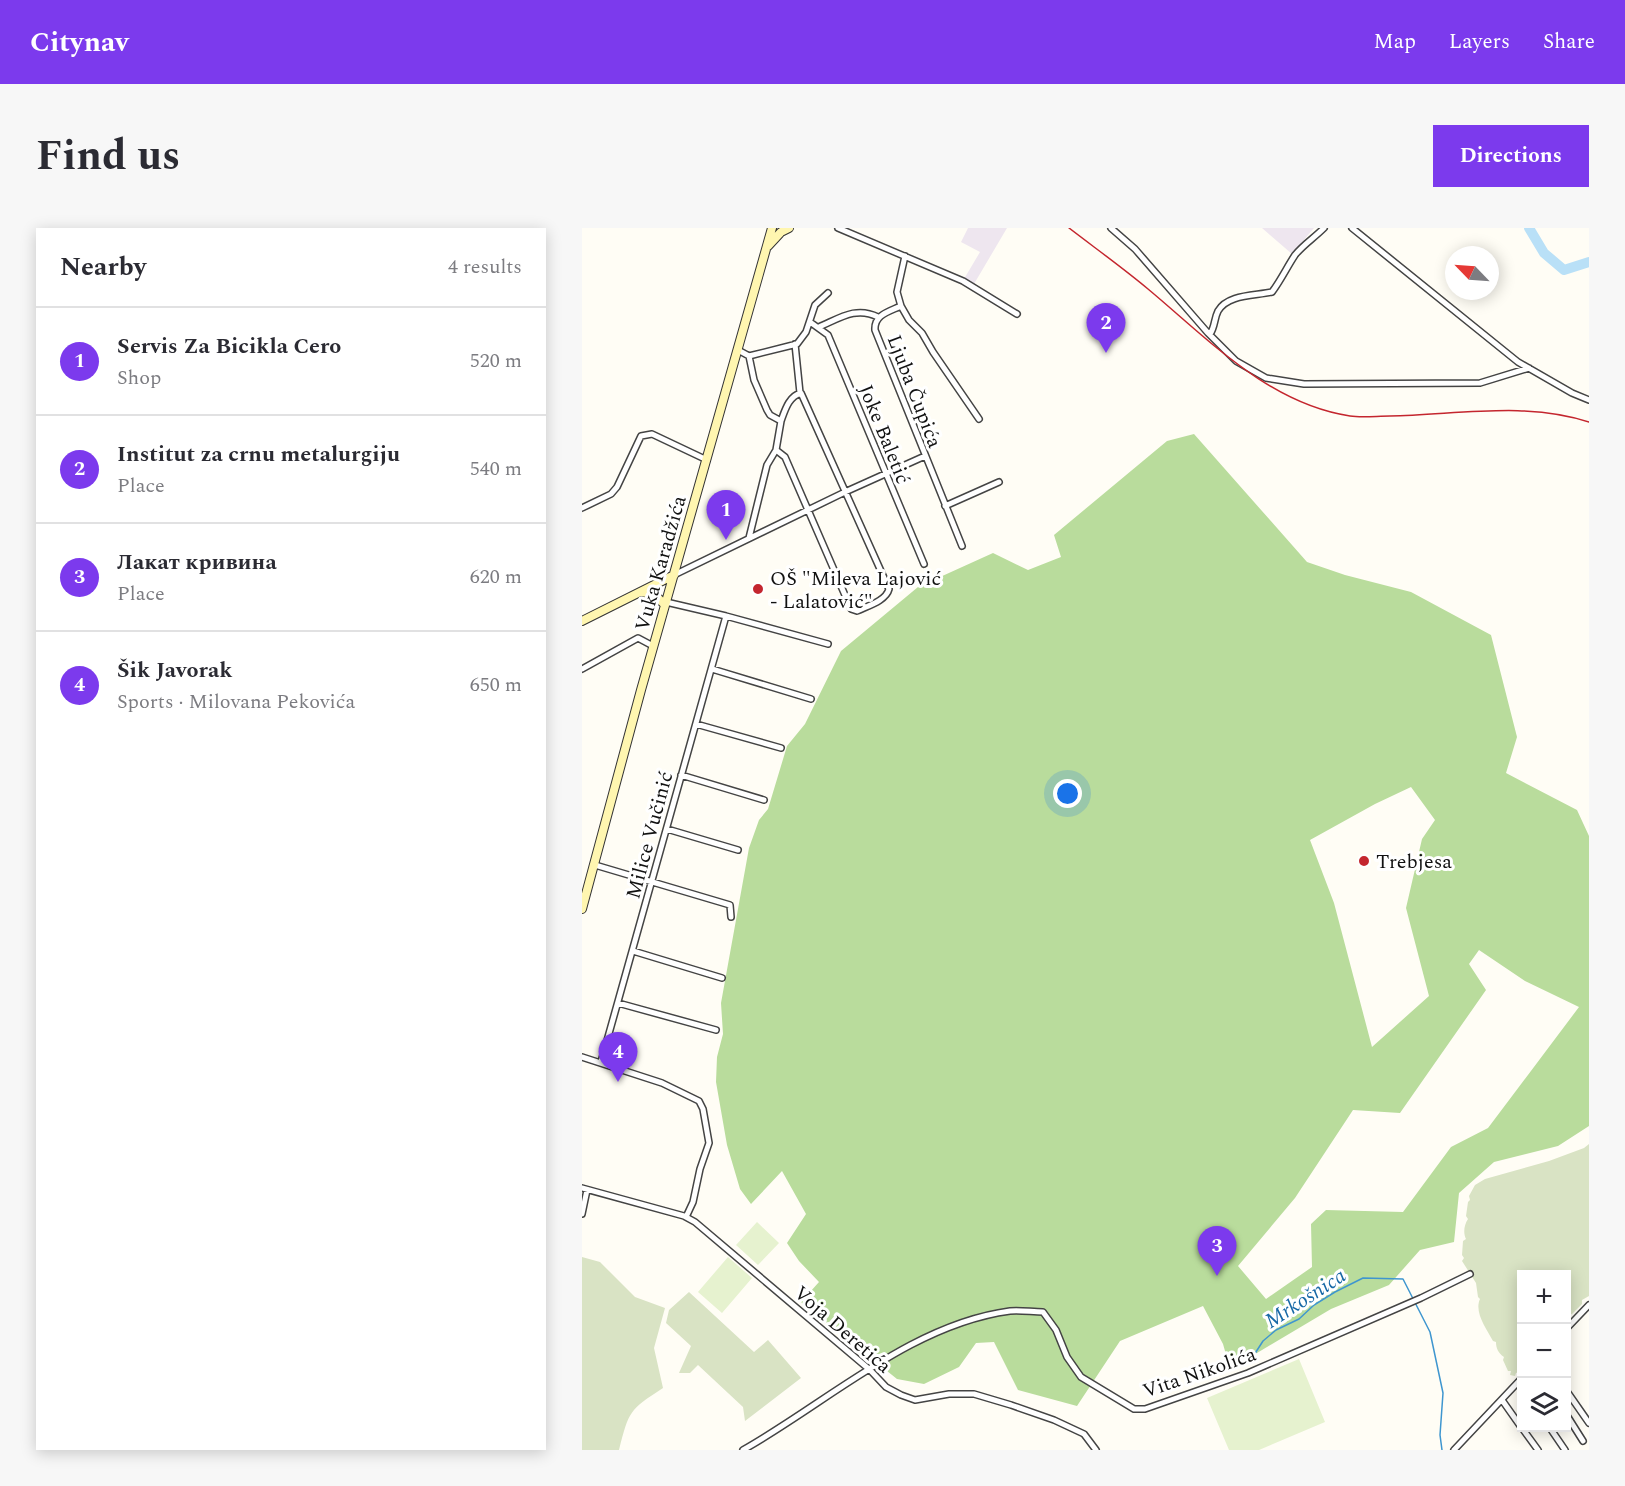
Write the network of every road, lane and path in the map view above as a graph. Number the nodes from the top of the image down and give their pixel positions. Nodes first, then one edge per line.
1 (770, 228) edge
2 (789, 228) edge
3 (838, 228) edge
4 (1111, 228) edge
5 (1324, 228) edge
6 (1352, 228) edge
7 (767, 247) junction
8 (904, 256) junction
9 (828, 293) dead end
10 (901, 306) junction
11 (1017, 314) dead end
12 (878, 317) junction
13 (810, 322) junction
14 (819, 327) junction
15 (1210, 334) junction
16 (795, 344) junction
17 (738, 350) junction
18 (749, 356) junction
19 (1529, 368) junction
20 (800, 393) junction
21 (1589, 400) edge
22 (979, 419) dead end
23 (781, 421) junction
24 (776, 450) junction
25 (925, 456) junction
26 (707, 460) junction
27 (885, 476) junction
28 (999, 482) dead end
29 (845, 492) junction
30 (945, 506) junction
31 (582, 508) edge
32 (809, 509) junction
33 (749, 538) junction
34 (962, 546) dead end
35 (924, 564) dead end
36 (674, 574) junction
37 (640, 591) junction
38 (665, 603) junction
39 (726, 616) junction
40 (582, 621) edge
41 (828, 645) dead end
42 (653, 646) junction
43 (582, 669) edge
44 (712, 669) junction
45 (811, 699) dead end
46 (696, 724) junction
47 (781, 748) dead end
48 (681, 776) junction
49 (764, 800) dead end
50 (667, 829) junction
51 (738, 849) dead end
52 (595, 865) junction
53 (652, 881) junction
54 (582, 909) edge
55 (731, 917) dead end
56 (633, 951) junction
57 (722, 978) dead end
58 (618, 1003) junction
59 (716, 1030) dead end
60 (582, 1057) edge
61 (602, 1062) junction
62 (585, 1189) edge
63 (582, 1214) edge
64 (686, 1217) junction
65 (1470, 1274) dead end
66 (1589, 1305) edge
67 (1571, 1324) edge
68 (870, 1370) junction
69 (1517, 1386) edge
70 (1571, 1397) edge
71 (1502, 1400) junction
72 (1517, 1420) edge
73 (1571, 1422) edge
74 (1589, 1423) edge
75 (1525, 1432) edge
76 (1553, 1432) edge
77 (1583, 1441) dead end
78 (743, 1450) edge
79 (1096, 1450) edge
80 (1454, 1450) edge
81 (1538, 1450) edge
82 (1564, 1450) edge

1 - 7 street, Vuka Karadžića
2 - 7 street
3 - 8 street
4 - 15 street
5 - 15 street
6 - 19 street
7 - 17 street, Vuka Karadžića
8 - 10 street, Ljuba Čupića
8 - 11 street
9 - 13 street
10 - 12 street, Ljuba Čupića
10 - 22 street
12 - 14 street
12 - 25 street, Ljuba Čupića
13 - 14 street, Joke Baletić
13 - 16 street
14 - 27 street, Joke Baletić
15 - 19 street
16 - 18 street
16 - 20 street
17 - 18 street
17 - 26 street, Vuka Karadžića
18 - 23 street
19 - 21 street
20 - 23 street
20 - 29 street
23 - 24 street
24 - 32 street
24 - 33 street
25 - 27 street
25 - 30 street, Ljuba Čupića
26 - 31 street
26 - 36 street, Vuka Karadžića
27 - 29 street
27 - 35 street, Joke Baletić
28 - 30 street
29 - 32 street
29 - 32 street
30 - 34 street, Ljuba Čupića
32 - 33 street
33 - 36 street
36 - 37 street
36 - 38 street, Vuka Karadžića
37 - 38 street
37 - 40 street
38 - 39 street
38 - 42 street, Vuka Karadžića
39 - 41 street
39 - 44 street, Milice Vučinić
42 - 43 street
42 - 52 street, Vuka Karadžića
44 - 45 street
44 - 46 street, Milice Vučinić
46 - 47 street
46 - 48 street, Milice Vučinić
48 - 49 street
48 - 50 street, Milice Vučinić
50 - 51 street
50 - 53 street, Milice Vučinić
52 - 53 street
52 - 54 street, Vuka Karadžića
53 - 55 street
53 - 56 street, Milice Vučinić
56 - 57 street
56 - 58 street, Milice Vučinić
58 - 59 street
58 - 61 street, Milice Vučinić
60 - 61 street
61 - 64 street
62 - 63 street
62 - 64 street, Voja Deretića
64 - 68 street, Voja Deretića
65 - 68 street, Vita Nikolića
66 - 67 street
68 - 78 street
68 - 79 street, Voja Deretića
69 - 71 street
70 - 74 street
71 - 72 street
71 - 80 street
73 - 77 street
75 - 81 street
76 - 82 street

